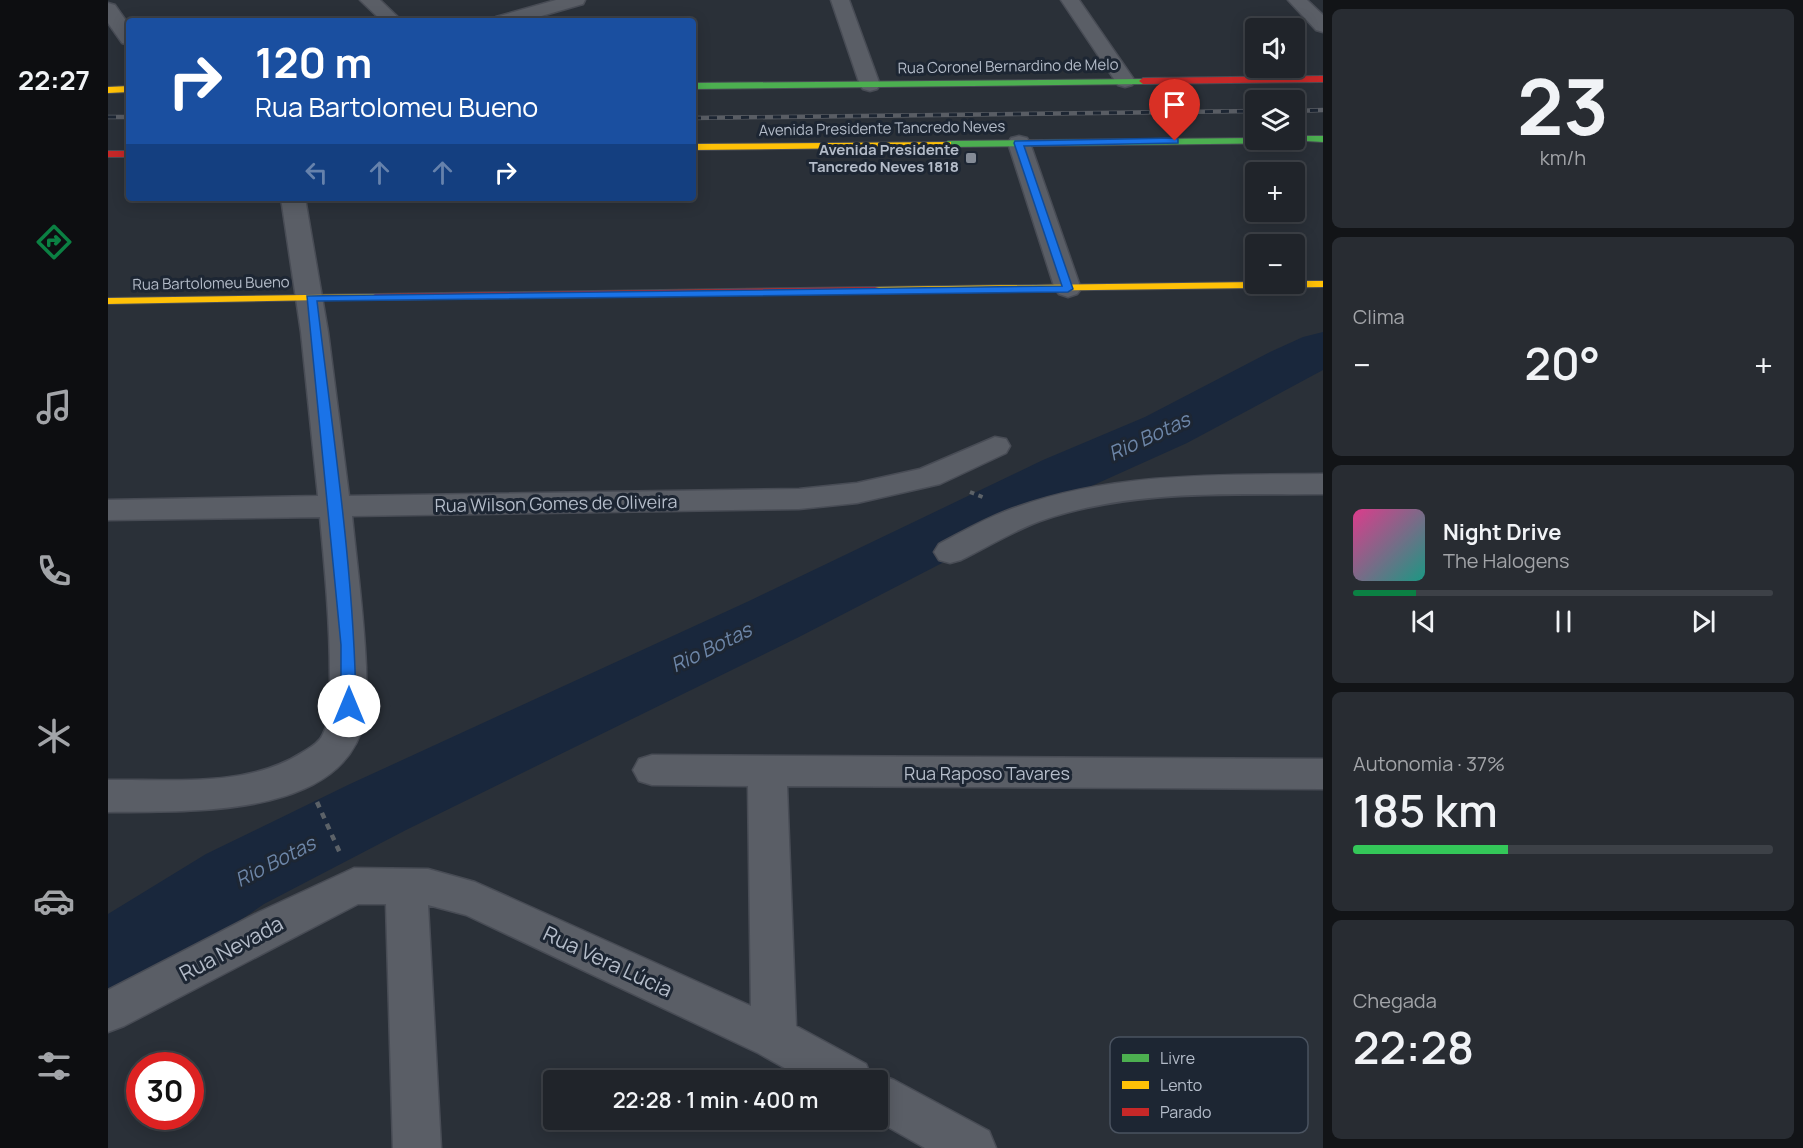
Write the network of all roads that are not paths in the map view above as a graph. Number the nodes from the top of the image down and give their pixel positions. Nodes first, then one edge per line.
1 (369, 0) edge
2 (576, 0) edge
3 (840, 0) edge
4 (1070, 0) edge
5 (1297, 0) edge
6 (108, 9) edge
7 (390, 18) edge
8 (513, 18) edge
9 (1323, 26) edge
10 (126, 35) edge
11 (1323, 79) edge
12 (1125, 81) junction
13 (870, 85) junction
14 (696, 86) edge
15 (126, 89) edge
16 (108, 90) edge
17 (1305, 139) edge
18 (1323, 139) edge
19 (1245, 140) edge
20 (1018, 143) junction
21 (696, 147) edge
22 (108, 154) edge
23 (126, 154) edge
24 (294, 201) edge
25 (1323, 284) edge
26 (1068, 289) junction
27 (311, 298) junction
28 (108, 301) edge
29 (995, 446) dead end
30 (1323, 484) edge
31 (335, 507) junction
32 (108, 510) edge
33 (950, 552) dead end
34 (652, 770) dead end
35 (767, 773) junction
36 (1323, 774) edge
37 (108, 796) edge
38 (354, 886) joint
39 (406, 886) junction
40 (108, 1012) edge
41 (774, 1038) junction
42 (832, 1070) edge
43 (888, 1101) edge
44 (417, 1148) edge
45 (972, 1148) edge

1 - 7 street
2 - 8 street
3 - 13 street
4 - 12 street
5 - 9 street
6 - 10 street
11 - 12 main road, Rua Coronel Bernardino de Melo
12 - 13 main road, Rua Coronel Bernardino de Melo
13 - 14 main road, Rua Coronel Bernardino de Melo
15 - 16 main road
17 - 18 main road
19 - 20 main road, Avenida Presidente Tancredo Neves
20 - 21 main road, Avenida Presidente Tancredo Neves
20 - 26 street
22 - 23 main road
24 - 27 street
25 - 26 main road, Rua Bartolomeu Bueno
26 - 27 main road, Rua Bartolomeu Bueno
27 - 28 main road, Rua Bartolomeu Bueno
27 - 31 street
29 - 31 street, Rua Wilson Gomes de Oliveira
30 - 33 street
31 - 32 street, Rua Wilson Gomes de Oliveira
31 - 37 street
34 - 35 street, Rua Raposo Tavares
35 - 36 street, Rua Raposo Tavares
35 - 41 street
38 - 39 street, Rua Vera Lúcia
38 - 40 street, Rua Nevada
39 - 41 street, Rua Vera Lúcia
39 - 44 street
41 - 42 street, Rua Vera Lúcia
43 - 45 street

